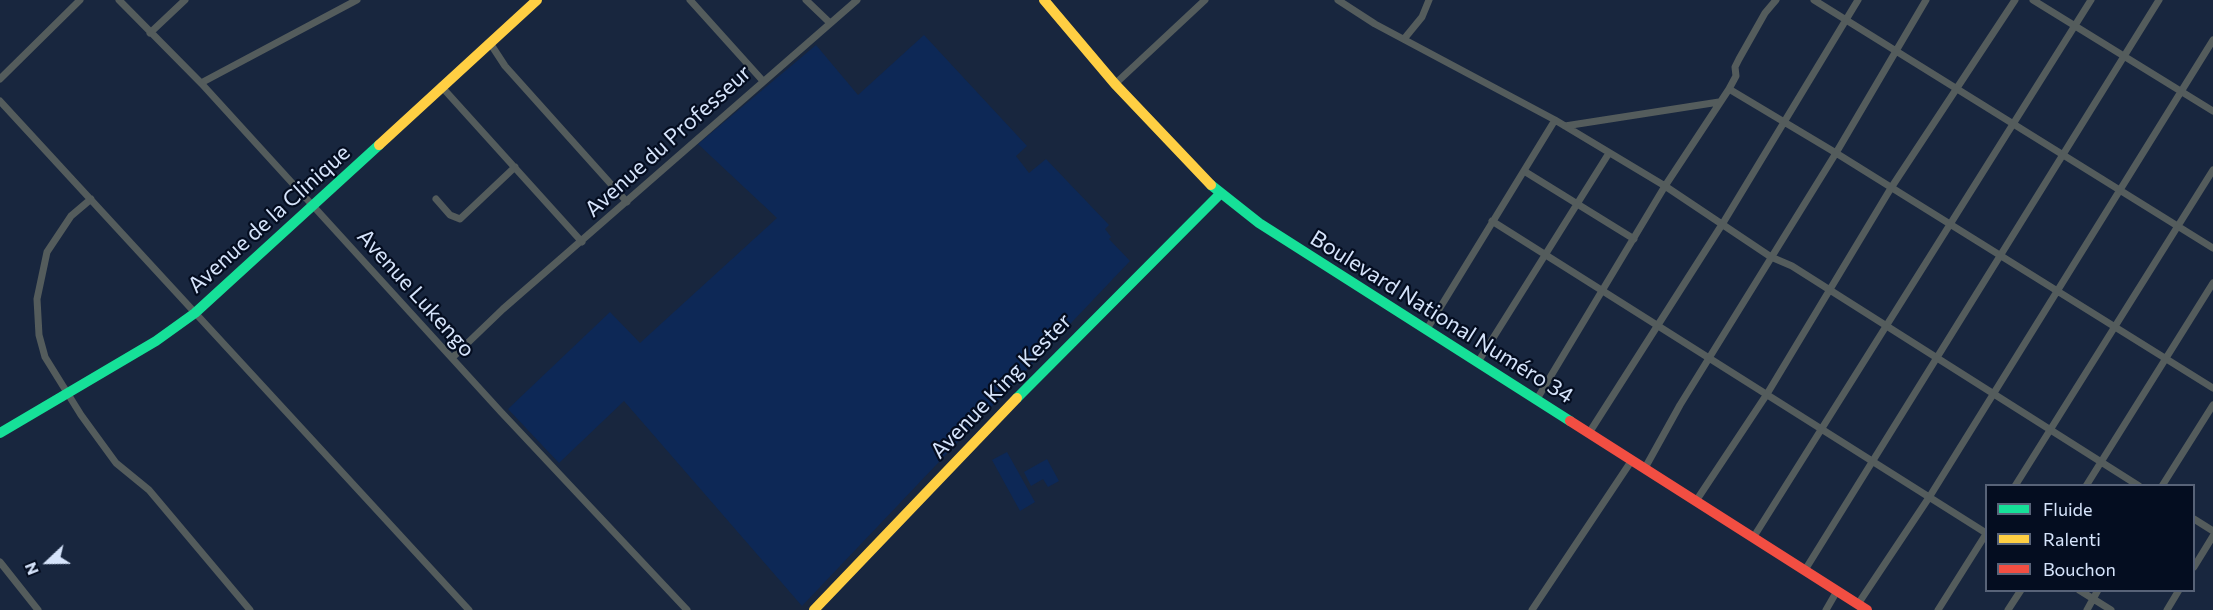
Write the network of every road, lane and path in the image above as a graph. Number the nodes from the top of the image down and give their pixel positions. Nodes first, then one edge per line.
1 (81, 0) edge
2 (119, 0) edge
3 (185, 0) edge
4 (357, 0) edge
5 (537, 0) edge
6 (690, 0) edge
7 (806, 0) edge
8 (857, 0) edge
9 (1044, 0) edge
10 (1205, 0) edge
11 (1338, 0) edge
12 (1429, 0) edge
13 (1776, 0) edge
14 (1814, 0) edge
15 (1858, 0) edge
16 (1926, 0) edge
17 (2016, 0) edge
18 (2033, 0) edge
19 (2091, 0) edge
20 (2159, 0) edge
21 (1847, 20) junction
22 (829, 22) junction
23 (2073, 27) junction
24 (150, 33) junction
25 (1404, 39) junction
26 (2213, 40) edge
27 (490, 42) junction
28 (1898, 51) junction
29 (2124, 56) junction
30 (0, 79) edge
31 (763, 81) junction
32 (201, 83) junction
33 (1115, 84) junction
34 (441, 86) junction
35 (1957, 88) junction
36 (1729, 89) junction
37 (2181, 91) junction
38 (0, 100) edge
39 (1719, 102) junction
40 (2213, 111) edge
41 (1555, 120) junction
42 (1785, 122) junction
43 (2013, 122) junction
44 (1565, 126) junction
45 (1609, 153) junction
46 (1836, 153) junction
47 (2065, 154) junction
48 (515, 167) junction
49 (2213, 170) edge
50 (1524, 171) junction
51 (1665, 186) junction
52 (1892, 188) junction
53 (2121, 188) junction
54 (1220, 194) junction
55 (91, 199) junction
56 (436, 199) dead end
57 (627, 202) junction
58 (1576, 204) junction
59 (312, 206) junction
60 (1492, 221) junction
61 (1723, 223) junction
62 (1950, 224) junction
63 (2179, 225) junction
64 (1634, 239) junction
65 (582, 242) junction
66 (2213, 248) edge
67 (1544, 256) junction
68 (1771, 257) junction
69 (2001, 257) junction
70 (2213, 283) edge
71 (1829, 291) junction
72 (1602, 292) junction
73 (2056, 292) junction
74 (195, 313) junction
75 (1657, 326) junction
76 (1885, 326) junction
77 (2114, 328) junction
78 (1427, 329) junction
79 (1709, 357) junction
80 (452, 358) junction
81 (1937, 358) junction
82 (2164, 358) junction
83 (1478, 362) junction
84 (2213, 388) edge
85 (68, 392) junction
86 (1767, 394) junction
87 (1992, 394) junction
88 (1537, 399) junction
89 (2213, 405) edge
90 (1822, 428) junction
91 (2051, 430) junction
92 (0, 433) edge
93 (1589, 433) junction
94 (1632, 460) junction
95 (1872, 460) junction
96 (2100, 461) junction
97 (1645, 468) junction
98 (2016, 484) edge
99 (2087, 484) edge
100 (2136, 484) edge
101 (2163, 484) edge
102 (1930, 496) junction
103 (1696, 501) junction
104 (2195, 520) edge
105 (2213, 531) edge
106 (1985, 532) edge
107 (1985, 535) edge
108 (2213, 536) edge
109 (1753, 538) junction
110 (0, 562) edge
111 (2195, 564) edge
112 (1805, 570) junction
113 (1837, 591) junction
114 (2020, 592) edge
115 (2081, 592) edge
116 (2097, 592) edge
117 (2178, 592) edge
118 (2093, 599) junction
119 (1863, 607) edge
120 (38, 610) edge
121 (250, 610) edge
122 (469, 610) edge
123 (687, 610) edge
124 (814, 610) edge
125 (1532, 610) edge
126 (1826, 610) edge
127 (1938, 610) edge
128 (2008, 610) edge
129 (2087, 610) edge
130 (2111, 610) edge
131 (2167, 610) edge

1 - 30 street
2 - 24 street, Avenue Lukengo
3 - 24 street
4 - 32 street
5 - 27 street, Avenue de la Clinique
6 - 31 street
7 - 22 street
8 - 22 street, Avenue du Professeur
9 - 33 street, Boulevard National Numéro 34
10 - 33 street
11 - 25 street
12 - 25 street
13 - 36 street
14 - 21 street
15 - 21 street
16 - 28 street
17 - 35 street
18 - 23 street
19 - 23 street
20 - 29 street
21 - 28 street
21 - 42 street
22 - 31 street, Avenue du Professeur
23 - 29 street
23 - 43 street
24 - 32 street, Avenue Lukengo
25 - 41 street
26 - 37 street
27 - 34 street, Avenue de la Clinique
27 - 57 street
28 - 35 street
28 - 46 street
29 - 37 street
29 - 47 street
31 - 57 street, Avenue du Professeur
32 - 59 street, Avenue Lukengo
33 - 54 street, Boulevard National Numéro 34
34 - 48 street
34 - 59 street, Avenue de la Clinique
35 - 43 street
35 - 52 street
36 - 39 street
36 - 42 street
37 - 40 street
37 - 53 street
38 - 55 street
39 - 44 street
39 - 51 street
41 - 44 street
41 - 50 street
42 - 46 street
42 - 61 street
43 - 47 street
43 - 62 street
44 - 45 street
45 - 51 street
45 - 58 street
46 - 52 street
46 - 68 street
47 - 53 street
47 - 69 street
48 - 56 street
48 - 65 street
49 - 63 street
50 - 58 street
50 - 60 street
51 - 61 street
51 - 64 street
52 - 62 street
52 - 71 street
53 - 63 street
53 - 73 street
54 - 78 street, Boulevard National Numéro 34
54 - 124 street, Avenue King Kester
55 - 74 street
55 - 85 street
57 - 65 street, Avenue du Professeur
58 - 64 street
58 - 67 street
59 - 74 street, Avenue de la Clinique
59 - 80 street, Avenue Lukengo
60 - 67 street
60 - 78 street
61 - 68 street
61 - 75 street
62 - 69 street
62 - 76 street
63 - 66 street
63 - 77 street
64 - 72 street
65 - 80 street, Avenue du Professeur
67 - 72 street
67 - 83 street
68 - 71 street
68 - 79 street
69 - 73 street
69 - 81 street
70 - 82 street
71 - 76 street
71 - 86 street
72 - 75 street
72 - 88 street
73 - 77 street
73 - 87 street
74 - 85 street, Avenue de la Clinique
74 - 122 street
75 - 79 street
75 - 93 street
76 - 81 street
76 - 90 street
77 - 82 street
77 - 91 street
78 - 83 street, Boulevard National Numéro 34
79 - 86 street
79 - 97 street
80 - 123 street, Avenue Lukengo
81 - 87 street
81 - 95 street
82 - 84 street
82 - 96 street
83 - 88 street, Boulevard National Numéro 34
85 - 92 street, Avenue de la Clinique
85 - 121 street
86 - 90 street
86 - 103 street
87 - 91 street
87 - 102 street
88 - 93 street, Boulevard National Numéro 34
89 - 101 street
90 - 95 street
90 - 109 street
91 - 96 street
91 - 98 street
93 - 94 street, Boulevard National Numéro 34
94 - 97 street, Boulevard National Numéro 34
94 - 125 street
95 - 102 street
95 - 112 street
96 - 99 street
96 - 100 street
97 - 103 street, Boulevard National Numéro 34
102 - 106 street
102 - 119 street
103 - 109 street, Boulevard National Numéro 34
104 - 105 street
107 - 127 street
108 - 111 street
109 - 112 street, Boulevard National Numéro 34
110 - 120 street
112 - 113 street, Boulevard National Numéro 34
113 - 119 street, Boulevard National Numéro 34
113 - 126 street
114 - 128 street
115 - 118 street
116 - 118 street
117 - 131 street
118 - 129 street
118 - 130 street

